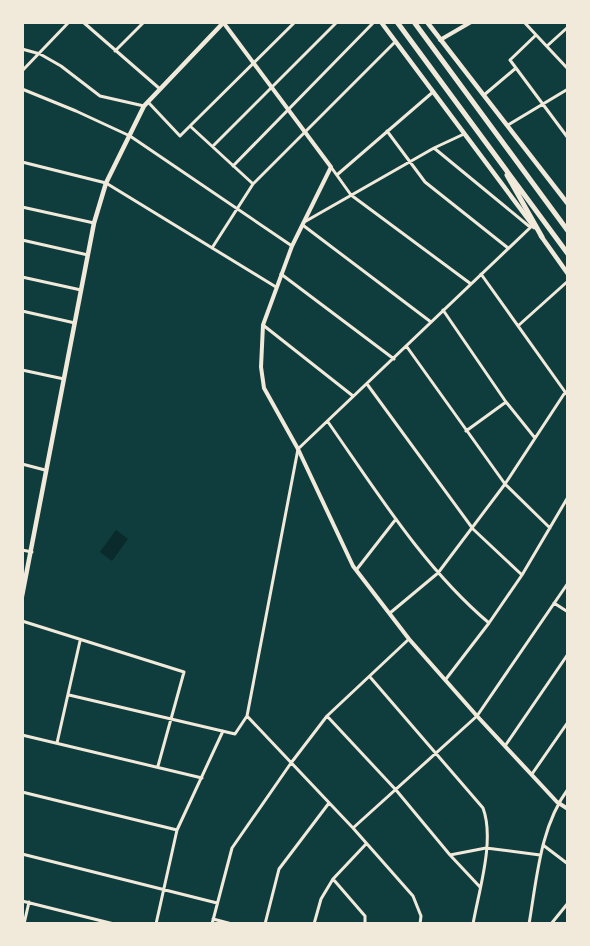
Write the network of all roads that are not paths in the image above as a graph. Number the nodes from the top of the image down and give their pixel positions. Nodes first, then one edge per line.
1 (69, 22) edge
2 (83, 22) edge
3 (144, 22) edge
4 (295, 22) edge
5 (337, 22) edge
6 (374, 22) edge
7 (381, 22) edge
8 (397, 22) edge
9 (414, 22) edge
10 (427, 22) edge
11 (471, 22) edge
12 (524, 22) edge
13 (224, 23) edge
14 (567, 27) edge
15 (536, 35) junction
16 (440, 40) junction
17 (395, 42) junction
18 (547, 46) junction
19 (22, 49) edge
20 (115, 51) junction
21 (40, 54) junction
22 (254, 64) junction
23 (516, 68) junction
24 (567, 69) edge
25 (22, 71) edge
26 (272, 87) junction
27 (22, 89) edge
28 (160, 89) junction
29 (567, 89) edge
30 (434, 92) junction
31 (483, 96) junction
32 (146, 104) junction
33 (543, 105) junction
34 (288, 110) junction
35 (190, 126) junction
36 (506, 126) junction
37 (387, 131) junction
38 (306, 133) junction
39 (465, 134) junction
40 (130, 136) junction
41 (567, 138) edge
42 (212, 147) junction
43 (434, 148) junction
44 (493, 151) junction
45 (22, 162) edge
46 (409, 162) junction
47 (234, 166) junction
48 (331, 167) junction
49 (338, 174) junction
50 (106, 183) junction
51 (253, 184) junction
52 (351, 195) junction
53 (567, 204) edge
54 (22, 207) edge
55 (236, 208) junction
56 (305, 223) junction
57 (94, 224) junction
58 (532, 226) junction
59 (567, 231) edge
60 (542, 237) junction
61 (22, 240) edge
62 (292, 246) junction
63 (212, 248) junction
64 (508, 248) junction
65 (567, 254) edge
66 (88, 255) junction
67 (281, 274) junction
68 (481, 274) junction
69 (567, 274) edge
70 (22, 277) edge
71 (567, 281) edge
72 (471, 284) junction
73 (276, 287) junction
74 (81, 290) junction
75 (443, 310) junction
76 (22, 311) edge
77 (431, 322) junction
78 (75, 323) junction
79 (263, 325) junction
80 (519, 325) junction
81 (407, 347) junction
82 (394, 359) junction
83 (22, 370) edge
84 (64, 379) junction
85 (367, 384) junction
86 (566, 395) edge
87 (354, 397) junction
88 (506, 402) junction
89 (327, 422) junction
90 (466, 431) junction
91 (535, 438) junction
92 (298, 449) junction
93 (22, 464) edge
94 (47, 471) junction
95 (505, 484) junction
96 (567, 497) edge
97 (396, 519) junction
98 (550, 528) junction
99 (473, 529) junction
100 (22, 550) edge
101 (32, 552) junction
102 (357, 570) junction
103 (438, 573) junction
104 (522, 574) junction
105 (567, 583) edge
106 (22, 596) edge
107 (554, 603) junction
108 (567, 612) edge
109 (390, 613) junction
110 (22, 621) edge
111 (489, 623) junction
112 (409, 639) junction
113 (80, 641) junction
114 (567, 654) edge
115 (370, 677) junction
116 (446, 679) junction
117 (69, 695) junction
118 (247, 716) junction
119 (327, 716) junction
120 (477, 716) junction
121 (172, 718) junction
122 (567, 722) edge
123 (223, 731) junction
124 (22, 735) edge
125 (57, 743) junction
126 (505, 746) junction
127 (437, 754) junction
128 (291, 764) junction
129 (158, 766) junction
130 (532, 774) junction
131 (202, 778) junction
132 (567, 789) edge
133 (396, 790) junction
134 (22, 792) edge
135 (557, 802) junction
136 (330, 803) junction
137 (567, 809) edge
138 (353, 828) junction
139 (177, 830) junction
140 (366, 844) junction
141 (543, 846) junction
142 (486, 848) junction
143 (22, 854) edge
144 (450, 855) junction
145 (540, 855) junction
146 (567, 864) edge
147 (333, 879) junction
148 (480, 886) junction
149 (164, 888) junction
150 (22, 901) edge
151 (29, 902) junction
152 (217, 903) junction
153 (567, 903) edge
154 (213, 921) edge
155 (24, 924) edge
156 (114, 924) edge
157 (156, 924) edge
158 (232, 924) edge
159 (265, 924) edge
160 (314, 924) edge
161 (365, 924) edge
162 (420, 924) edge
163 (473, 924) edge
164 (529, 924) edge
165 (551, 924) edge

1 - 21 street
2 - 20 street
3 - 20 street
4 - 22 street
5 - 26 street
6 - 34 street
7 - 17 main road
8 - 44 highway
9 - 59 highway
10 - 16 main road
11 - 16 street
12 - 15 street
13 - 22 street
13 - 28 main road
14 - 18 street
15 - 18 street
15 - 23 street
16 - 31 main road
17 - 30 main road
17 - 38 street
18 - 24 street
19 - 21 street
20 - 28 street
21 - 25 street
21 - 32 street
22 - 26 street
22 - 35 street
23 - 31 street
23 - 33 street
26 - 34 street
26 - 42 street
27 - 40 street
28 - 32 main road
29 - 33 street
30 - 37 street
30 - 39 main road
31 - 36 main road
32 - 35 street
32 - 40 main road
33 - 36 street
33 - 41 street
34 - 38 street
34 - 47 street
35 - 42 street
36 - 53 main road
37 - 46 street
37 - 49 street
38 - 48 street
38 - 51 street
39 - 43 street
39 - 58 main road
40 - 50 main road
40 - 55 street
42 - 47 street
43 - 46 street
43 - 58 street
44 - 60 highway
44 - 65 highway
45 - 50 street
46 - 52 street
46 - 64 street
47 - 51 street
48 - 49 street
48 - 56 street
49 - 52 street
50 - 57 main road
50 - 63 street
51 - 55 street
52 - 56 street
52 - 72 street
54 - 57 street
55 - 62 street
55 - 63 street
56 - 62 street
56 - 77 street
57 - 66 main road
58 - 60 main road
58 - 64 street
60 - 69 main road
61 - 66 street
62 - 67 street
63 - 73 street
64 - 68 street
66 - 74 main road
67 - 73 street
67 - 82 street
68 - 72 street
68 - 80 street
70 - 74 street
71 - 80 street
72 - 75 street
73 - 79 street
74 - 78 main road
75 - 77 street
75 - 88 street
76 - 78 street
77 - 81 street
78 - 84 main road
79 - 87 street
79 - 92 street
80 - 86 street
81 - 82 street
81 - 90 street
82 - 85 street
83 - 84 street
84 - 94 main road
85 - 87 street
85 - 99 street
86 - 91 street
87 - 89 street
88 - 90 street
88 - 91 street
89 - 92 street
89 - 97 street
90 - 95 street
91 - 95 street
92 - 102 street
92 - 118 street
93 - 94 street
94 - 101 main road
95 - 98 street
95 - 99 street
96 - 98 street
97 - 102 street
97 - 103 street
98 - 104 street
99 - 103 street
99 - 104 street
100 - 101 street
101 - 106 main road
102 - 109 street
103 - 109 street
103 - 111 street
104 - 111 street
105 - 107 street
107 - 108 street
107 - 120 street
109 - 112 street
110 - 113 street
111 - 116 street
112 - 115 street
112 - 116 street
113 - 117 street
113 - 121 street
114 - 126 street
115 - 119 street
115 - 127 street
116 - 120 street
117 - 121 street
117 - 125 street
118 - 123 street
118 - 128 street
119 - 128 street
119 - 133 street
120 - 126 street
120 - 127 street
121 - 123 street
121 - 129 street
122 - 130 street
123 - 131 street
124 - 125 street
125 - 129 street
126 - 130 street
127 - 133 street
127 - 142 street
128 - 136 street
128 - 152 street
129 - 131 street
130 - 135 street
131 - 139 street
132 - 135 street
133 - 138 street
133 - 144 street
134 - 139 street
135 - 137 street
135 - 141 street
136 - 138 street
136 - 159 street
138 - 140 street
139 - 149 street
140 - 147 street
140 - 162 street
141 - 145 street
141 - 146 street
142 - 144 street
142 - 145 street
142 - 148 street
143 - 149 street
144 - 148 street
145 - 164 street
147 - 160 street
147 - 161 street
148 - 163 street
149 - 152 street
149 - 157 street
150 - 151 street
151 - 155 street
151 - 156 street
152 - 154 street
153 - 165 street
154 - 158 street

